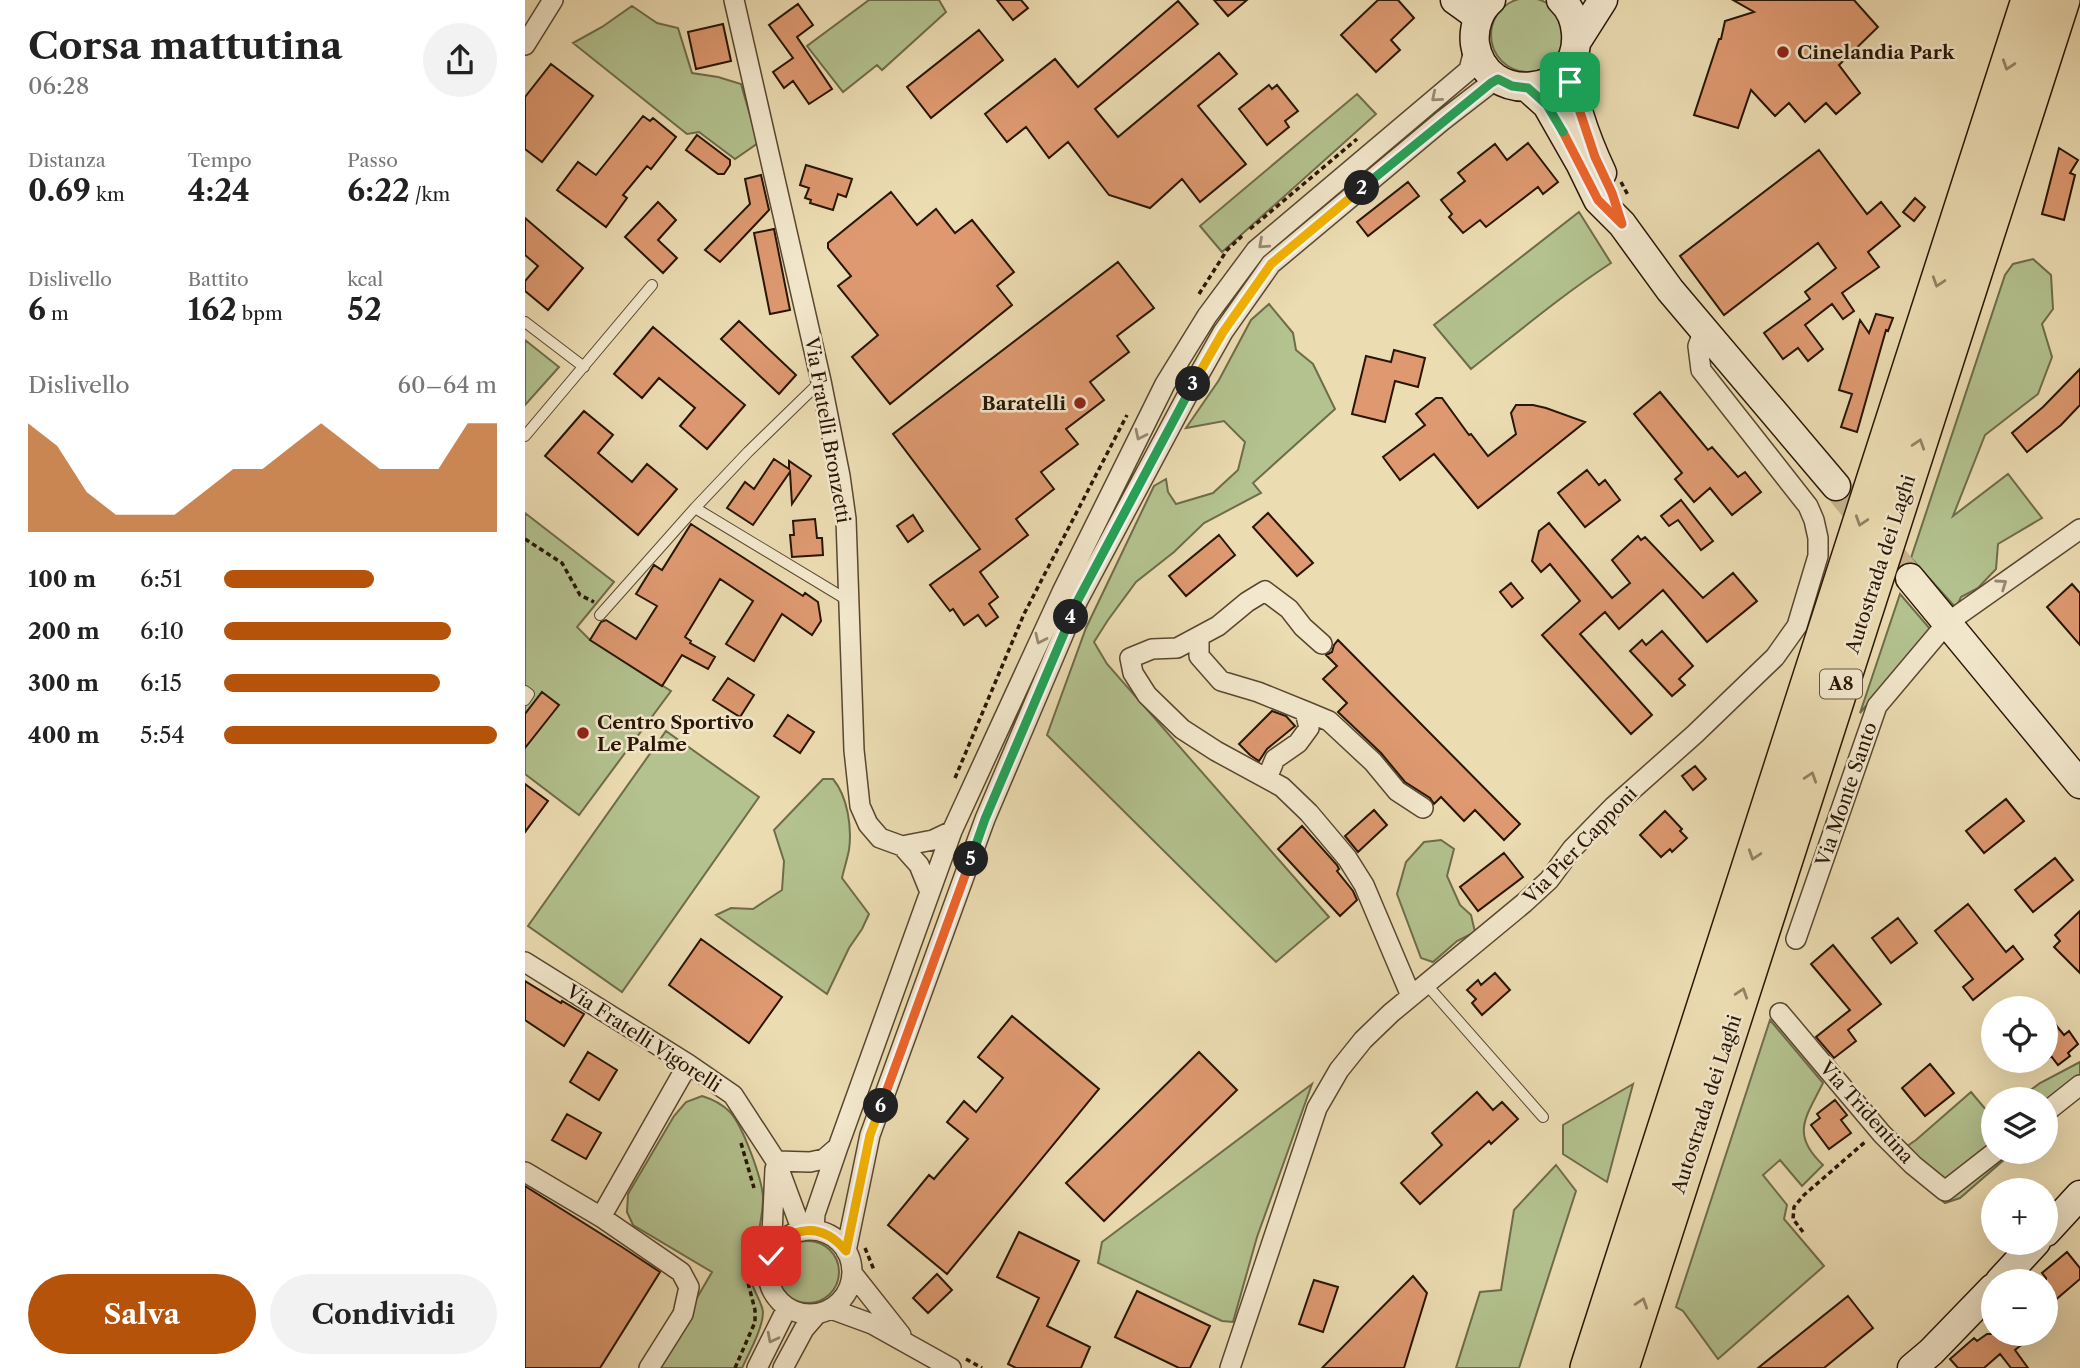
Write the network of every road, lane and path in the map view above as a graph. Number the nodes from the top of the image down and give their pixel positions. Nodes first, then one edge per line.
1 (553, 0) edge
2 (734, 0) edge
3 (1455, 0) edge
4 (1561, 0) edge
5 (1603, 0) edge
6 (2029, 0) edge
7 (2061, 0) edge
8 (1481, 22) edge
9 (525, 45) edge
10 (1573, 52) junction
11 (1498, 79) junction
12 (1528, 88) junction
13 (1615, 172) dead end
14 (1627, 214) junction
15 (652, 285) dead end
16 (525, 322) edge
17 (1705, 330) junction
18 (584, 367) junction
19 (821, 381) junction
20 (525, 436) edge
21 (1836, 486) tunnel mouth
22 (695, 508) junction
23 (2080, 529) edge
24 (525, 539) edge
25 (1910, 578) tunnel mouth
26 (849, 601) junction
27 (603, 612) joint
28 (1947, 623) junction
29 (1199, 637) junction
30 (1322, 644) dead end
31 (525, 691) edge
32 (525, 700) edge
33 (1305, 711) junction
34 (1266, 778) junction
35 (2080, 784) edge
36 (1423, 808) dead end
37 (952, 831) junction
38 (902, 846) junction
39 (930, 892) junction
40 (1796, 939) dead end
41 (525, 962) edge
42 (1419, 990) junction
43 (1780, 1013) dead end
44 (688, 1064) junction
45 (2080, 1085) edge
46 (2058, 1102) edge
47 (1543, 1117) dead end
48 (1882, 1134) junction
49 (741, 1143) dead end
50 (838, 1147) junction
51 (776, 1161) junction
52 (1981, 1163) edge
53 (525, 1172) edge
54 (2080, 1195) edge
55 (756, 1196) dead end
56 (601, 1217) junction
57 (2058, 1219) edge
58 (754, 1229) dead end
59 (808, 1231) junction
60 (1803, 1232) dead end
61 (846, 1251) junction
62 (2024, 1255) edge
63 (771, 1256) junction
64 (2011, 1269) edge
65 (852, 1273) junction
66 (1981, 1300) edge
67 (787, 1308) junction
68 (824, 1312) junction
69 (907, 1342) junction
70 (649, 1368) edge
71 (735, 1368) edge
72 (757, 1368) edge
73 (783, 1368) edge
74 (951, 1368) edge
75 (1230, 1368) edge
76 (1588, 1368) edge
77 (1621, 1368) edge
78 (1912, 1368) edge

1 - 9 street
2 - 19 street, Via Fratelli Bronzetti
3 - 8 street
4 - 10 street
5 - 10 street
6 -> 76 highway, Autostrada dei Laghi / A8
77 -> 7 highway, Autostrada dei Laghi / A8
8 - 11 street
8 -> 37 street
10 - 12 street
10 - 14 street
11 - 12 street
11 - 61 street
12 - 14 street
13 - 14 path
14 - 17 street
15 - 18 lane
16 - 18 lane
17 - 21 street
17 - 42 street, Via Pier Capponi
18 - 20 lane
19 - 22 lane
19 - 26 street, Via Fratelli Bronzetti
22 - 26 lane
22 - 27 lane
28 -> 23 street, Via Monte Santo
24 - 27 path
25 - 28 street
26 - 38 street, Via Fratelli Bronzetti
28 - 35 street
28 - 40 street, Via Monte Santo
29 - 30 street
29 - 33 street
29 - 34 street
31 - 32 lane
33 - 34 street
33 - 36 street
34 - 42 street
37 - 38 street
37 - 39 street
38 - 39 street, Via Fratelli Bronzetti
39 - 50 street
41 - 44 street, Via Fratelli Vigorelli
42 - 47 lane
42 - 75 street, Via Pier Capponi
43 - 48 street, Via Tridentina
44 - 51 street, Via Fratelli Vigorelli
44 - 56 street
45 - 46 street
48 - 52 street, Via Tridentina
48 - 60 path
49 - 55 path
50 - 51 street
50 - 59 street
51 - 59 street, Via Fratelli Vigorelli
51 - 63 street
53 - 56 street
54 - 57 street
56 - 70 street
58 - 71 path
59 - 61 street
59 - 63 street
61 - 65 street
62 - 64 street
63 - 67 street
65 - 68 street
65 - 69 street
66 - 78 street
67 - 68 street
67 -> 72 street
68 - 69 street
68 - 73 street
69 - 74 street

